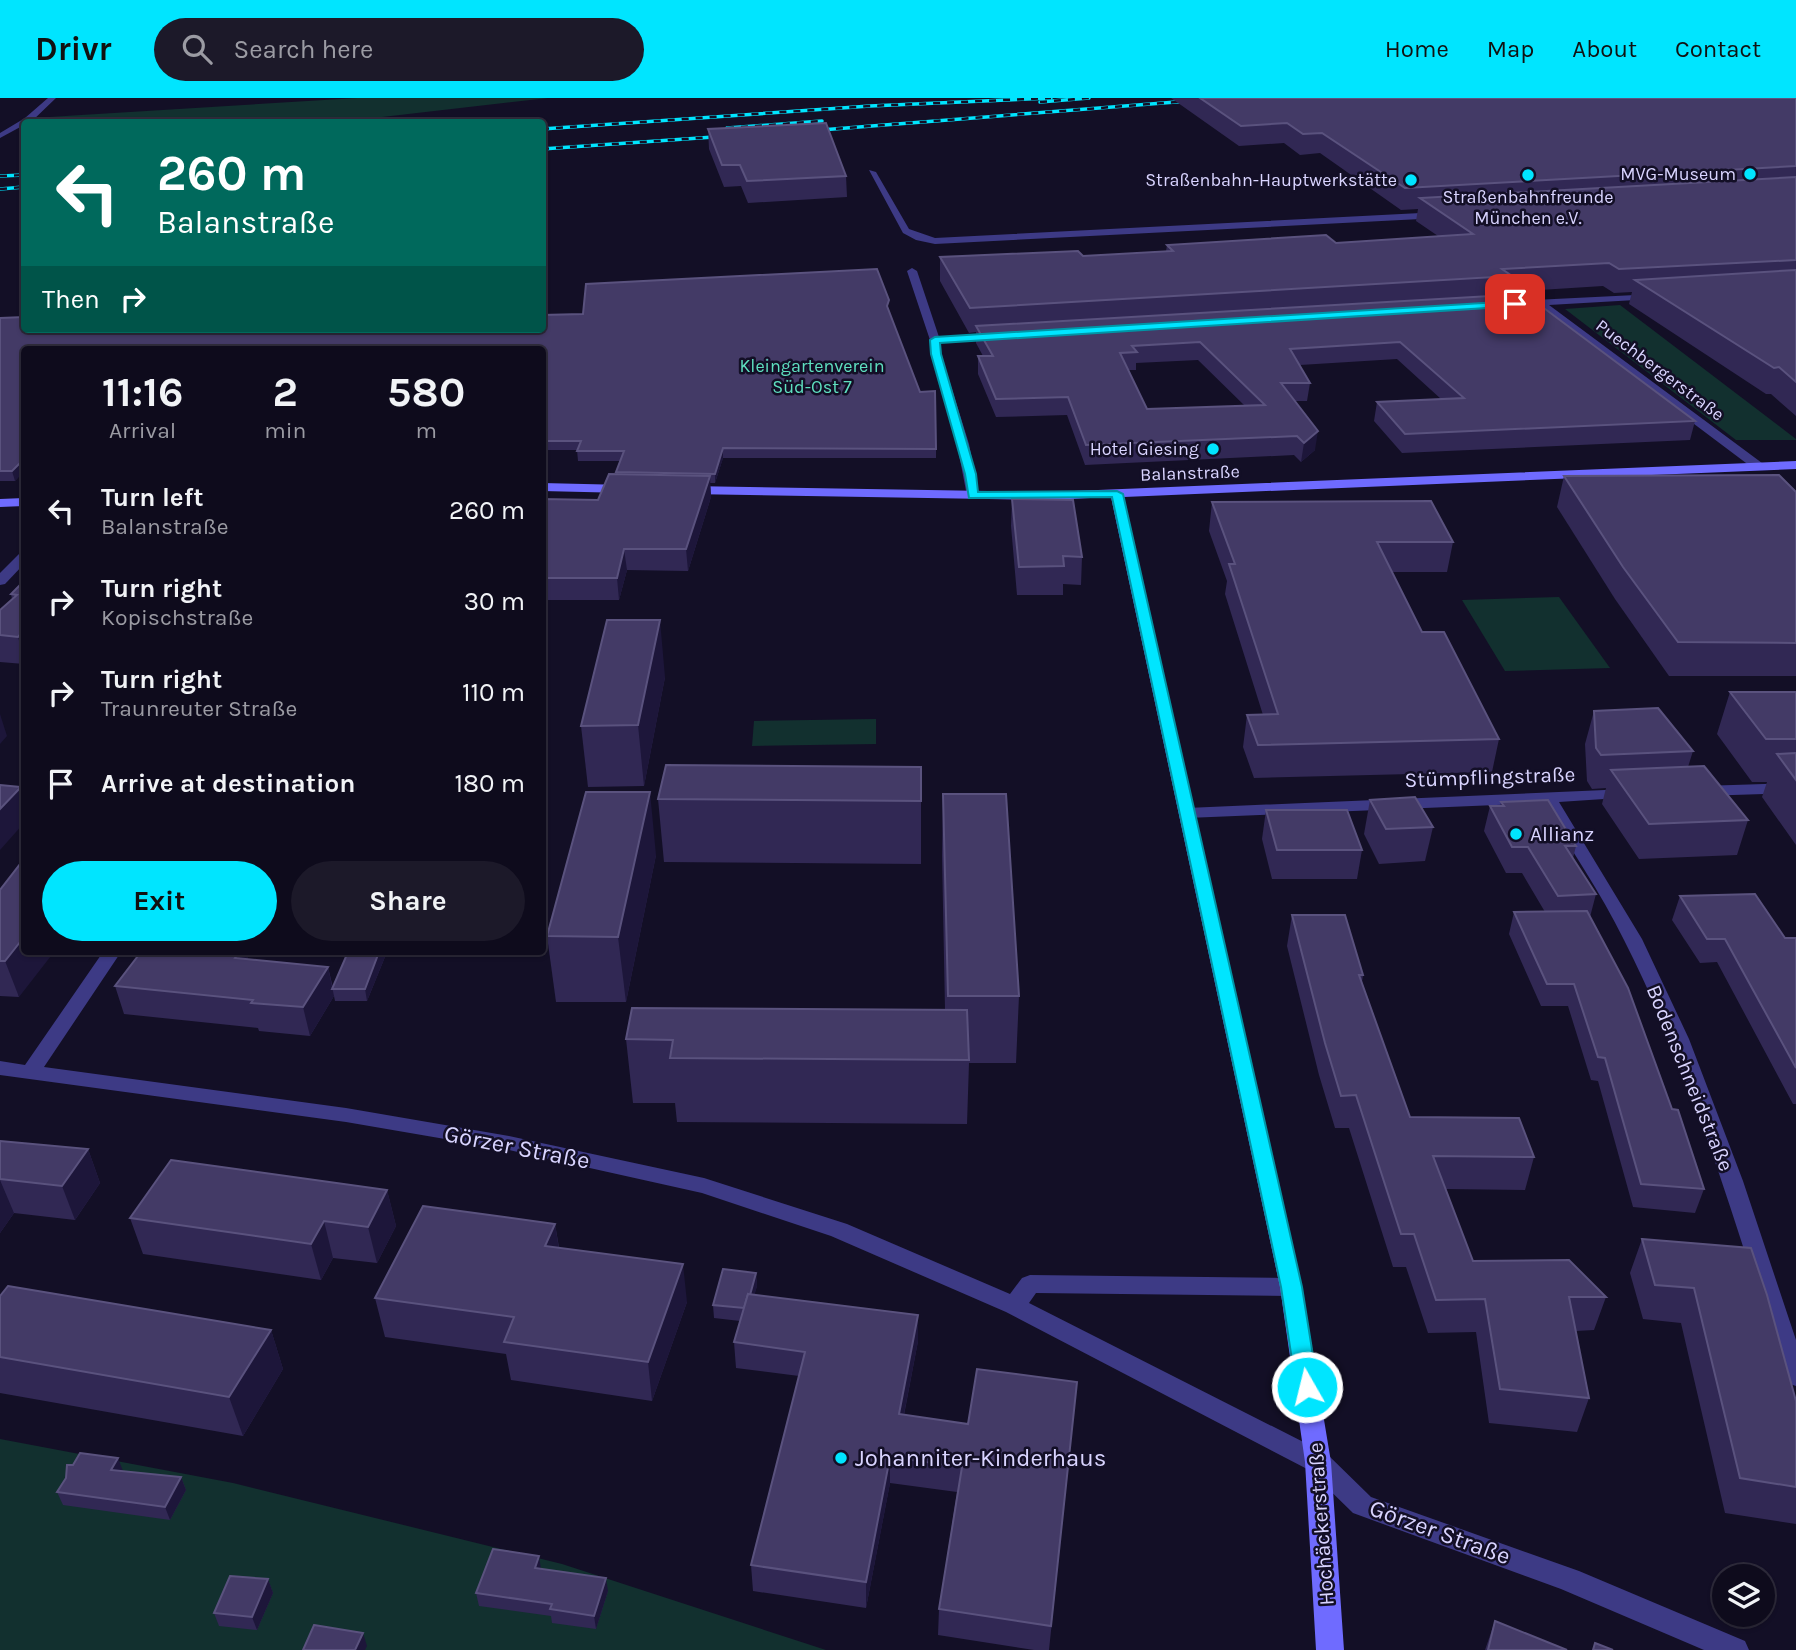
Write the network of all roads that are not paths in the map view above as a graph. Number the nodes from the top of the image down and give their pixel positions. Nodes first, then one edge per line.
1 (52, 98) edge
2 (29, 119) edge
3 (21, 124) edge
4 (0, 136) edge
5 (872, 172) dead end
6 (1452, 214) edge
7 (912, 271) dead end
8 (1668, 295) edge
9 (1540, 303) junction
10 (1499, 305) edge
11 (1018, 335) edge
12 (935, 340) junction
13 (1758, 466) junction
14 (1794, 467) edge
15 (546, 487) edge
16 (636, 489) edge
17 (673, 490) edge
18 (1117, 494) junction
19 (973, 496) junction
20 (21, 502) edge
21 (0, 503) edge
22 (21, 560) edge
23 (0, 581) edge
24 (1796, 788) edge
25 (1678, 792) edge
26 (1639, 793) edge
27 (1547, 796) junction
28 (1187, 813) junction
29 (110, 955) edge
30 (0, 1068) edge
31 (31, 1071) junction
32 (1292, 1287) junction
33 (1014, 1306) junction
34 (1796, 1376) edge
35 (1318, 1462) junction
36 (1330, 1650) edge
37 (1735, 1650) edge

1 - 2 street
3 - 4 street
5 - 6 street
7 - 12 street
8 - 9 street
9 - 10 street
9 - 13 street, Puechbergerstraße
11 - 12 street
12 - 19 street
13 - 14 street, Balanstraße
13 - 18 street, Balanstraße
15 - 16 street
17 - 19 street, Balanstraße
18 - 19 street, Balanstraße
18 - 28 street, Hochäckerstraße
20 - 21 street
22 - 23 street
24 - 25 street
26 - 27 street, Stümpflingstraße
27 - 28 street, Stümpflingstraße
27 - 34 street, Bodenschneidstraße
28 - 32 street, Hochäckerstraße
29 - 31 street
30 - 31 street, Görzer Straße
31 - 33 street, Görzer Straße
32 - 33 street
32 - 35 street, Hochäckerstraße
33 - 35 street, Görzer Straße
35 - 36 street, Hochäckerstraße
35 - 37 street, Görzer Straße

